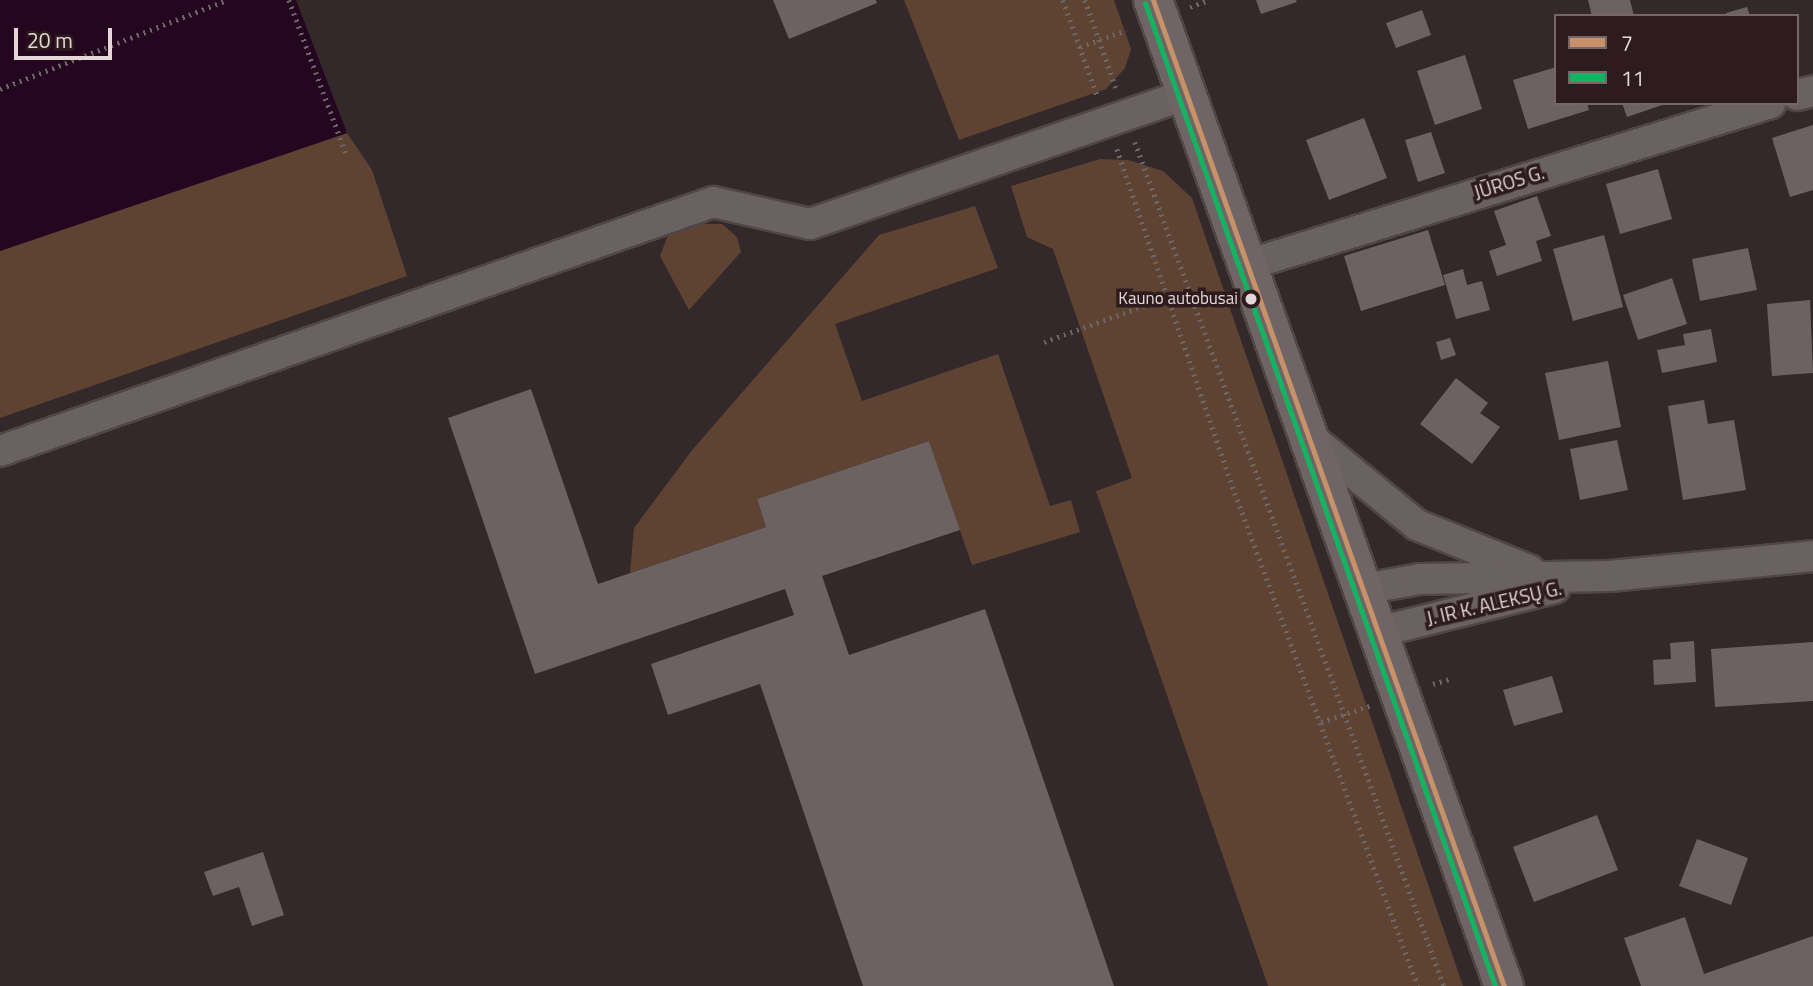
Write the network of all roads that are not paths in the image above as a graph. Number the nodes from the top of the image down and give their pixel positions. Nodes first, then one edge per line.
1 (1153, 0) edge
2 (1187, 94) junction
3 (1765, 105) edge
4 (1247, 265) junction
5 (1311, 438) junction
6 (0, 451) edge
7 (1813, 556) edge
8 (1546, 576) junction
9 (1609, 576) junction
10 (1364, 589) junction
11 (1378, 632) junction
12 (1503, 986) edge

1 - 2 main road
2 - 4 main road
2 - 6 street
3 - 4 street, JŪROS G.
4 - 5 main road
5 - 8 street, J. IR K. ALEKSŲ G.
5 - 10 main road
7 - 9 street, J. IR K. ALEKSŲ G.
8 - 9 street, J. IR K. ALEKSŲ G.
8 - 10 street, J. IR K. ALEKSŲ G.
9 - 11 street, J. IR K. ALEKSŲ G.
10 - 11 main road
11 - 12 main road

